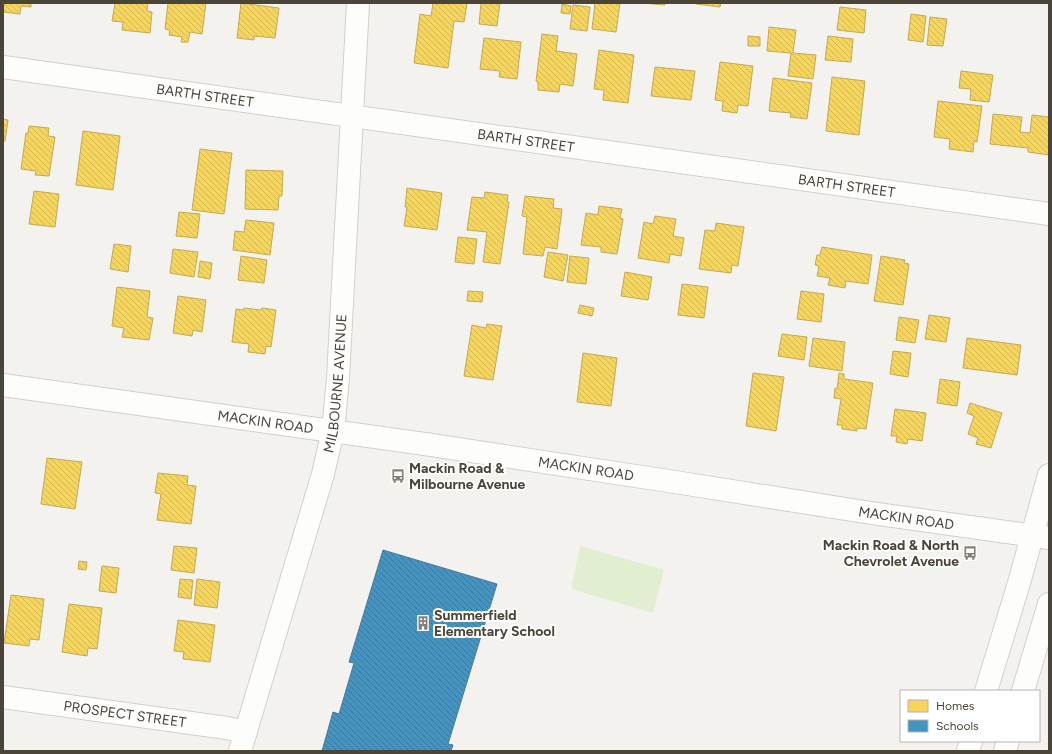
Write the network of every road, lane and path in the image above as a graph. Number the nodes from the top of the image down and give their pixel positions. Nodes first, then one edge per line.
1 (358, 3) edge
2 (3, 67) edge
3 (352, 116) junction
4 (1049, 214) edge
5 (3, 385) edge
6 (333, 432) junction
7 (1049, 475) edge
8 (1040, 537) edge
9 (1049, 604) edge
10 (986, 690) edge
11 (1023, 690) edge
12 (3, 697) edge
13 (243, 741) edge

1 - 3 street, MILBOURNE AVENUE
2 - 3 street, BARTH STREET
3 - 4 street, BARTH STREET
3 - 6 street, MILBOURNE AVENUE
5 - 6 street, MACKIN ROAD
6 - 8 street, MACKIN ROAD
6 - 13 street, MILBOURNE AVENUE
7 - 8 street
8 - 10 street
9 - 11 street
12 - 13 street, PROSPECT STREET

